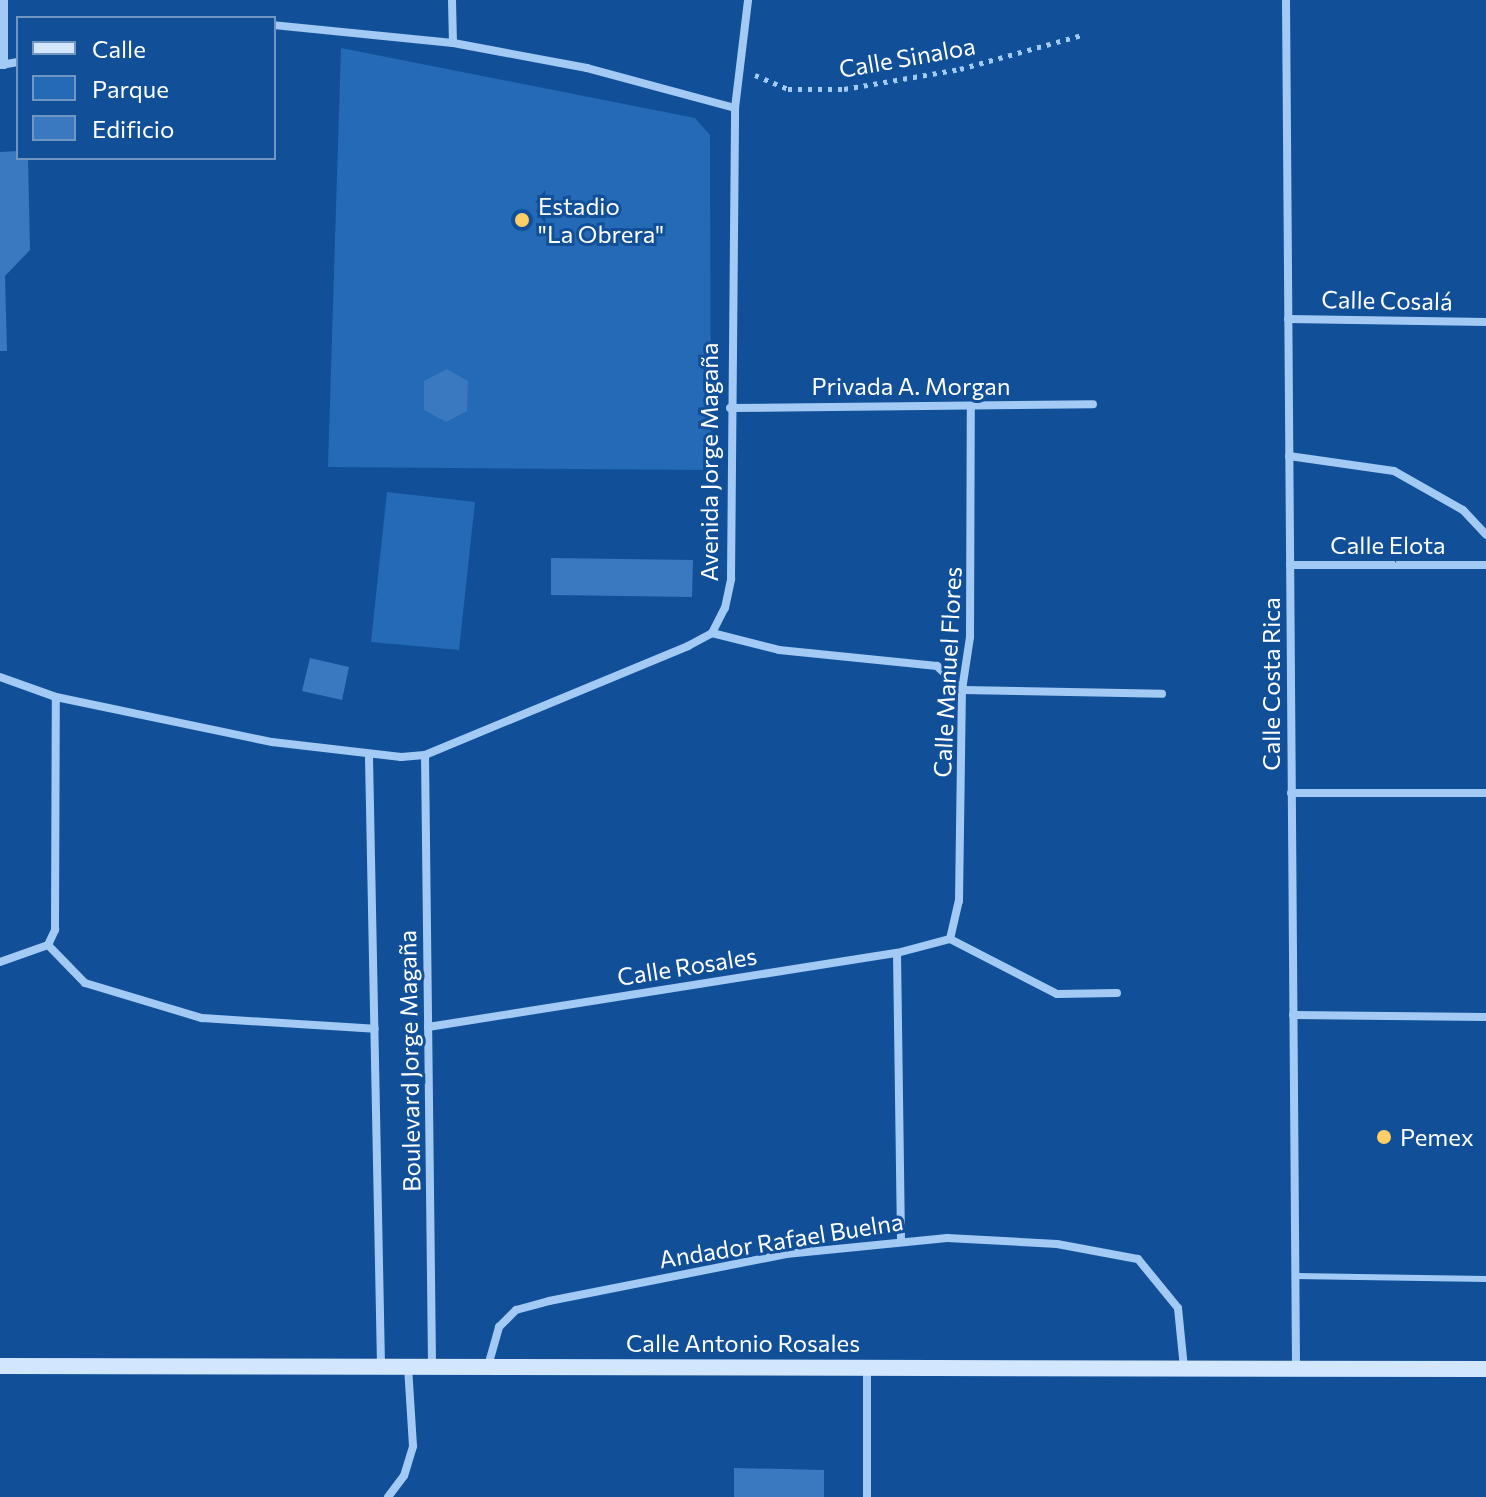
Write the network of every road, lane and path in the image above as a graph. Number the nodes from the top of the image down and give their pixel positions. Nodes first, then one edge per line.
1 (4, 0) edge
2 (452, 0) edge
3 (748, 0) edge
4 (1286, 0) edge
5 (276, 25) edge
6 (1082, 35) dead end
7 (453, 43) junction
8 (2, 65) edge
9 (740, 69) junction
10 (735, 108) junction
11 (1288, 319) junction
12 (1486, 322) edge
13 (1093, 404) dead end
14 (971, 406) junction
15 (730, 408) junction
16 (1289, 456) junction
17 (1486, 535) edge
18 (1290, 565) junction
19 (1486, 565) edge
20 (712, 633) junction
21 (0, 677) edge
22 (962, 690) junction
23 (1162, 694) dead end
24 (56, 697) junction
25 (425, 755) junction
26 (369, 757) junction
27 (1291, 793) junction
28 (1486, 793) edge
29 (950, 939) junction
30 (48, 945) junction
31 (897, 953) junction
32 (0, 962) edge
33 (1117, 993) dead end
34 (1293, 1015) junction
35 (1486, 1017) edge
36 (428, 1027) junction
37 (375, 1029) junction
38 (901, 1239) junction
39 (1295, 1276) junction
40 (1486, 1279) edge
41 (0, 1366) edge
42 (381, 1366) junction
43 (408, 1366) junction
44 (432, 1366) junction
45 (488, 1366) junction
46 (867, 1367) junction
47 (1184, 1368) junction
48 (1296, 1368) junction
49 (1486, 1369) edge
50 (388, 1497) edge
51 (867, 1497) edge

1 - 8 street
2 - 7 street
3 - 9 street, Avenida Jorge Magaña
4 - 11 street, Calle Costa Rica
5 - 7 street
6 - 9 path, Calle Sinaloa
7 - 10 street
9 - 10 street, Avenida Jorge Magaña
10 - 15 street, Avenida Jorge Magaña
11 - 12 street, Calle Cosalá
11 - 16 street, Calle Costa Rica
13 - 14 street, Privada A. Morgan
14 - 15 street, Privada A. Morgan
14 - 22 street, Calle Manuel Flores
15 - 20 street, Avenida Jorge Magaña
16 - 17 street, Calle Elota
16 - 18 street, Calle Costa Rica
18 - 19 street, Calle Elota
18 - 27 street, Calle Costa Rica
20 - 22 street
20 - 25 street
21 - 24 street
22 - 23 street
22 - 29 street, Calle Manuel Flores
24 - 26 street
24 - 30 street
25 - 26 street
25 - 36 street, Boulevard Jorge Magaña
26 - 37 street, Boulevard Jorge Magaña
27 - 28 street
27 - 34 street, Calle Costa Rica
29 - 31 street, Calle Rosales
29 - 33 street
30 - 32 street
30 - 37 street
31 - 36 street, Calle Rosales
31 - 38 street
34 - 35 street
34 - 39 street, Calle Costa Rica
36 - 44 street, Boulevard Jorge Magaña
37 - 42 street, Boulevard Jorge Magaña
38 - 45 street, Andador Rafael Buelna
38 - 47 street, Andador Rafael Buelna
39 - 40 lane
39 - 48 street, Calle Costa Rica
41 - 42 main road, Calle Antonio Rosales
42 - 43 main road, Calle Antonio Rosales
43 - 44 main road, Calle Antonio Rosales
43 - 50 street
44 - 45 main road, Calle Antonio Rosales
45 - 46 main road, Calle Antonio Rosales
46 - 47 main road, Calle Antonio Rosales
46 - 51 street
47 - 48 main road, Calle Antonio Rosales
48 - 49 main road, Calle Antonio Rosales

